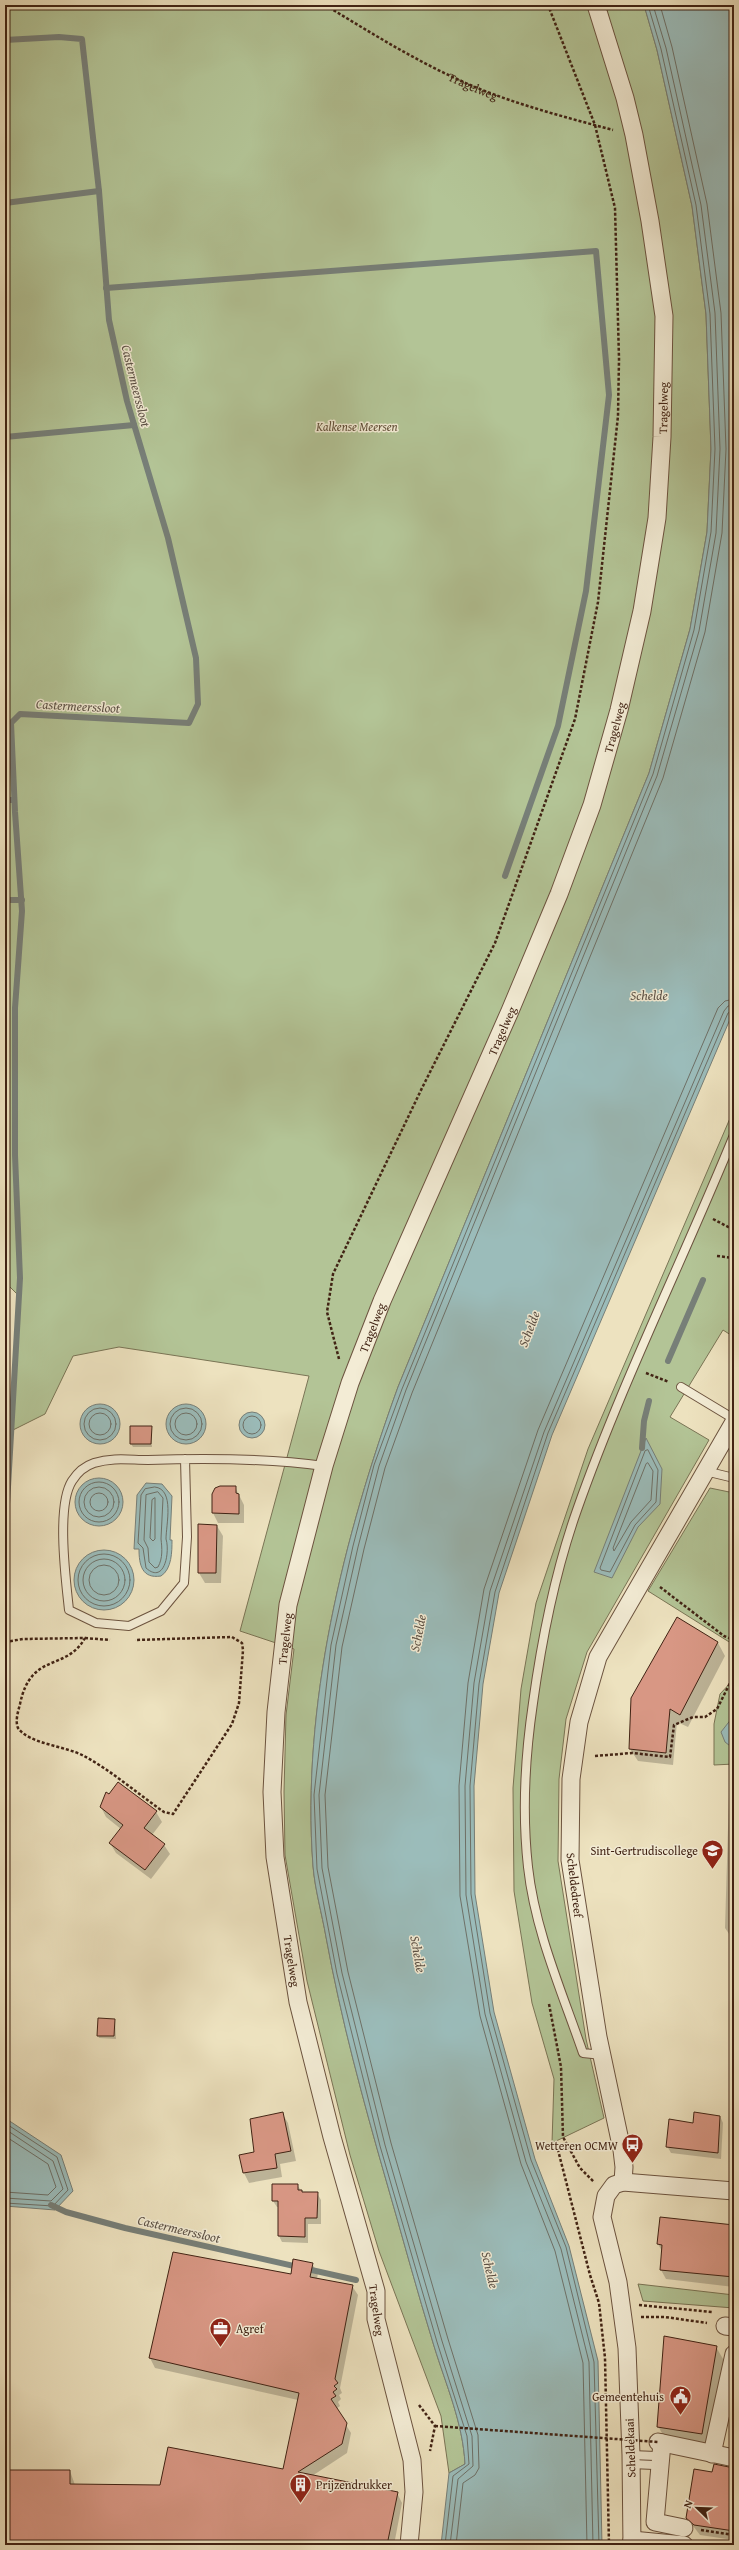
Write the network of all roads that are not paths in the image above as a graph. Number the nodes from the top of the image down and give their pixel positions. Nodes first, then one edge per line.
1 (596, 5) edge
2 (734, 1135) edge
3 (680, 1387) road end
4 (734, 1420) edge
5 (186, 1459) junction
6 (324, 1466) junction
7 (705, 1471) junction
8 (734, 1478) edge
9 (602, 2055) junction
10 (623, 2182) junction
11 (734, 2191) edge
12 (734, 2354) edge
13 (659, 2447) junction
14 (712, 2454) junction
15 (734, 2458) edge
16 (632, 2460) junction
17 (654, 2465) dead end
18 (684, 2528) road end
19 (632, 2543) edge
20 (409, 2545) edge
21 (684, 2545) edge

1 - 6 street, Tragelweg
2 - 9 lane
3 - 4 lane
4 - 7 street, Scheldedreef
5 - 5 lane
5 - 6 lane
6 - 20 street, Tragelweg
7 - 8 lane
7 - 9 street, Scheldedreef
9 - 10 street, Scheldedreef
10 - 11 street
10 - 16 street, Scheldekaai
12 - 14 street
13 - 14 street
13 - 16 lane
13 - 18 street
14 - 15 street
16 - 17 lane
16 - 19 street, Scheldekaai
19 - 21 street

